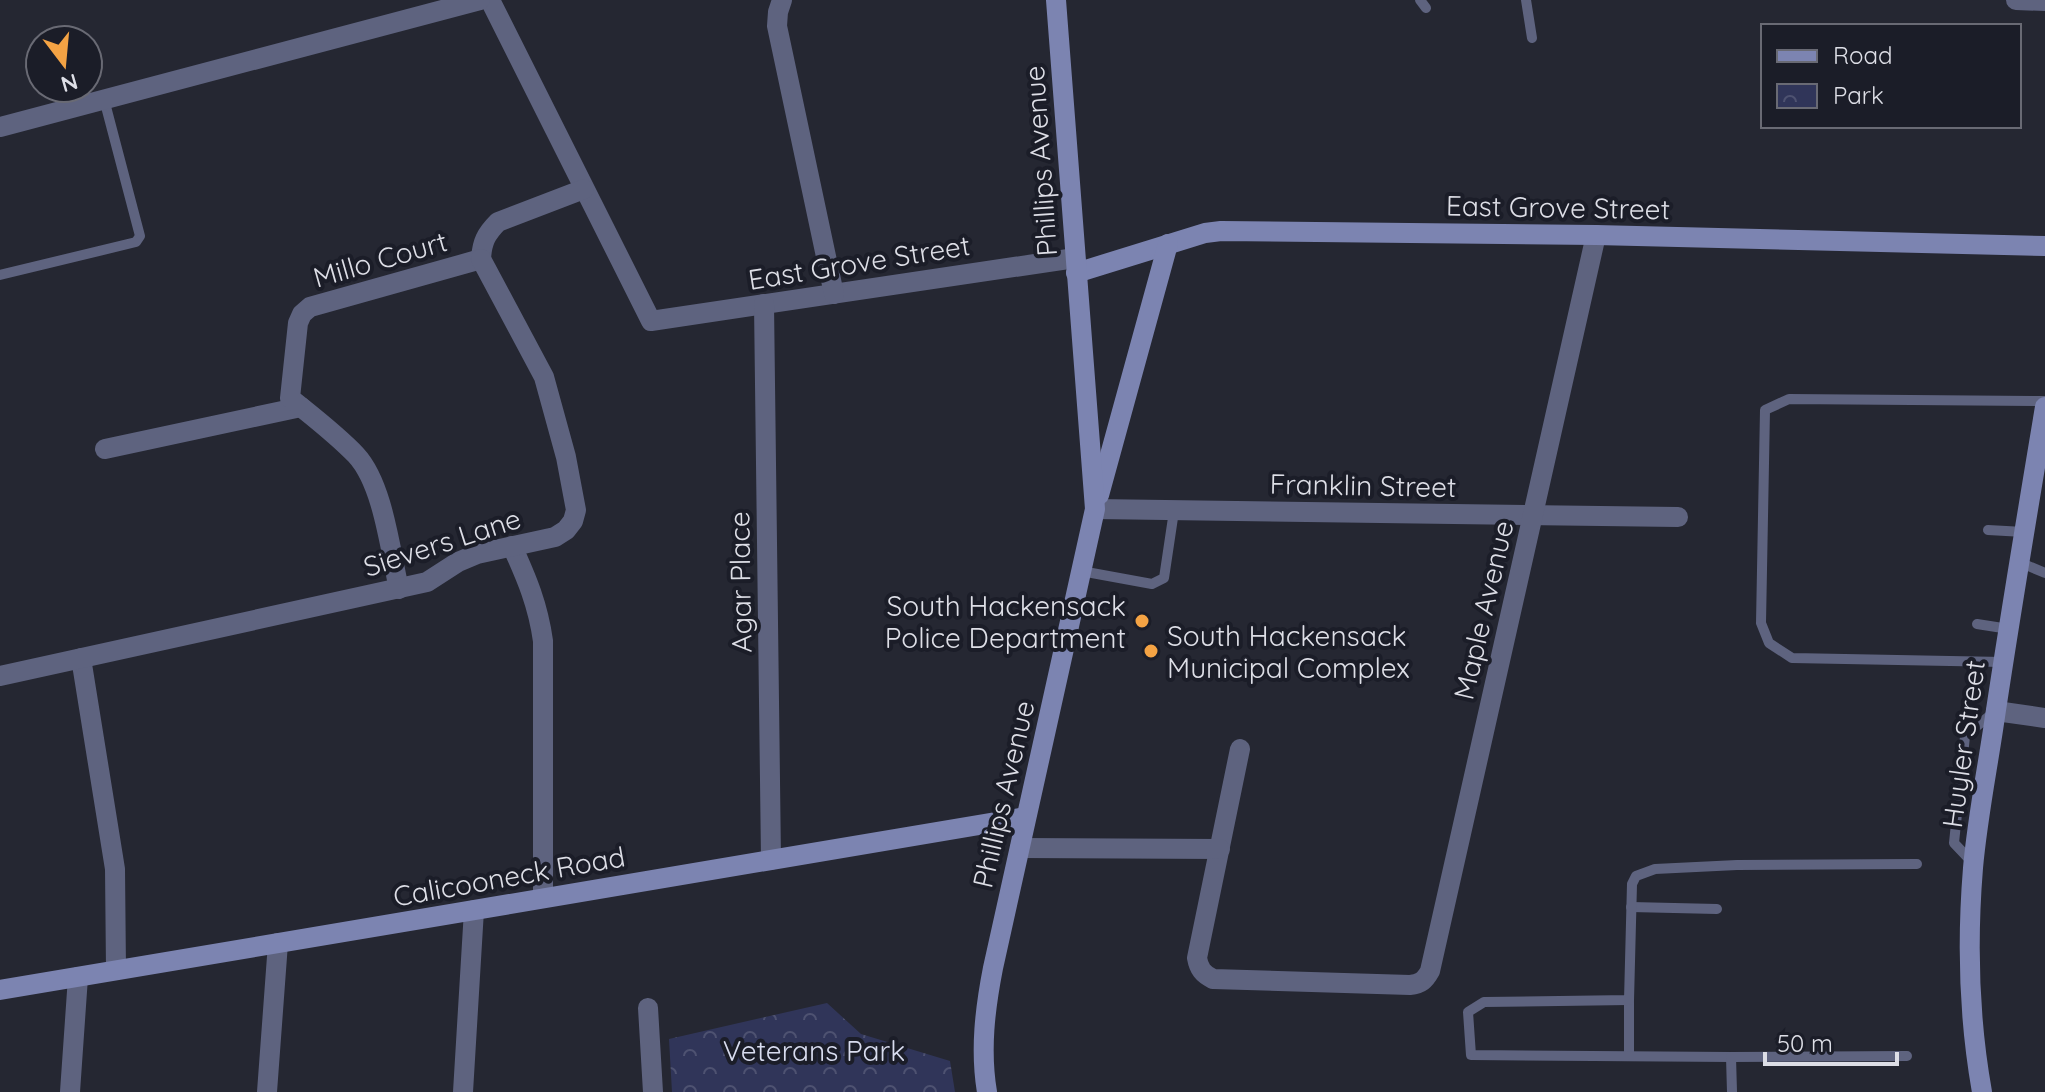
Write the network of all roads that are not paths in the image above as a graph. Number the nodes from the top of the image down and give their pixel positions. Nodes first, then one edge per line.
1 (480, 0) edge
2 (490, 0) edge
3 (782, 0) edge
4 (1056, 0) edge
5 (1526, 0) edge
6 (2016, 0) edge
7 (2045, 1) edge
8 (1532, 38) dead end
9 (104, 99) joint
10 (85, 104) edge
11 (0, 127) edge
12 (584, 189) junction
13 (1596, 235) junction
14 (1168, 244) junction
15 (2045, 246) edge
16 (481, 259) junction
17 (1076, 266) junction
18 (0, 275) edge
19 (834, 294) junction
20 (764, 304) junction
21 (2045, 404) edge
22 (301, 407) junction
23 (105, 449) dead end
24 (1095, 509) junction
25 (1174, 511) junction
26 (1533, 515) junction
27 (1678, 517) dead end
28 (1988, 530) dead end
29 (2024, 532) junction
30 (512, 546) junction
31 (2019, 562) junction
32 (1081, 571) junction
33 (2045, 573) edge
34 (399, 589) junction
35 (1977, 624) dead end
36 (2009, 629) junction
37 (81, 658) junction
38 (2003, 662) junction
39 (0, 676) edge
40 (1996, 711) junction
41 (2045, 718) edge
42 (1240, 749) dead end
43 (1026, 817) junction
44 (1020, 848) junction
45 (1220, 849) junction
46 (771, 860) junction
47 (1917, 864) dead end
48 (543, 898) junction
49 (1631, 907) junction
50 (1717, 909) dead end
51 (474, 910) junction
52 (278, 943) junction
53 (116, 970) junction
54 (78, 977) junction
55 (0, 990) edge
56 (1629, 1000) junction
57 (648, 1008) dead end
58 (1629, 1056) junction
59 (1907, 1056) dead end
60 (1731, 1057) junction
61 (70, 1092) edge
62 (267, 1092) edge
63 (463, 1092) edge
64 (653, 1092) edge
65 (987, 1092) edge
66 (1732, 1092) edge
67 (1982, 1092) edge

1 - 9 street
2 - 12 street
3 - 19 street
4 - 17 street, Phillips Avenue
5 - 8 lane
6 - 7 street
9 - 18 lane
10 - 11 street
12 - 16 street, Millo Court
12 - 20 street, East Grove Street
13 - 14 street, East Grove Street
13 - 15 street, East Grove Street
13 - 26 street, Maple Avenue
14 - 17 street, East Grove Street
14 - 24 street, Phillips Avenue
16 - 22 street, Millo Court
16 - 30 street, Sievers Lane
17 - 19 street, East Grove Street
17 - 24 street, Phillips Avenue
19 - 20 street, East Grove Street
20 - 46 street, Agar Place
21 - 29 street, Huyler Street
21 - 38 lane
22 - 23 street
22 - 34 street
24 - 25 street, Franklin Street
24 - 32 street, Phillips Avenue
25 - 26 street, Franklin Street
25 - 32 lane
26 - 27 street, Franklin Street
26 - 45 street, Maple Avenue
28 - 29 lane
29 - 31 street, Huyler Street
30 - 34 street, Sievers Lane
30 - 48 street
31 - 33 lane
31 - 36 street, Huyler Street
32 - 43 street, Phillips Avenue
34 - 37 street, Sievers Lane
35 - 36 lane
36 - 38 street, Huyler Street
37 - 39 street, Sievers Lane
37 - 53 street
38 - 40 street, Huyler Street
40 - 41 street
40 - 67 street, Huyler Street
42 - 45 street
43 - 44 street, Phillips Avenue
43 - 46 street, Calicooneck Road
44 - 45 street
44 - 65 street, Phillips Avenue
46 - 48 street, Calicooneck Road
47 - 49 lane
48 - 51 street, Calicooneck Road
49 - 50 lane
49 - 56 lane
51 - 52 street, Calicooneck Road
51 - 63 street
52 - 53 street, Calicooneck Road
52 - 62 street
53 - 54 street, Calicooneck Road
54 - 55 street, Calicooneck Road
54 - 61 street
56 - 58 lane
56 - 58 lane
57 - 64 street
58 - 60 lane
59 - 60 lane
60 - 66 lane

